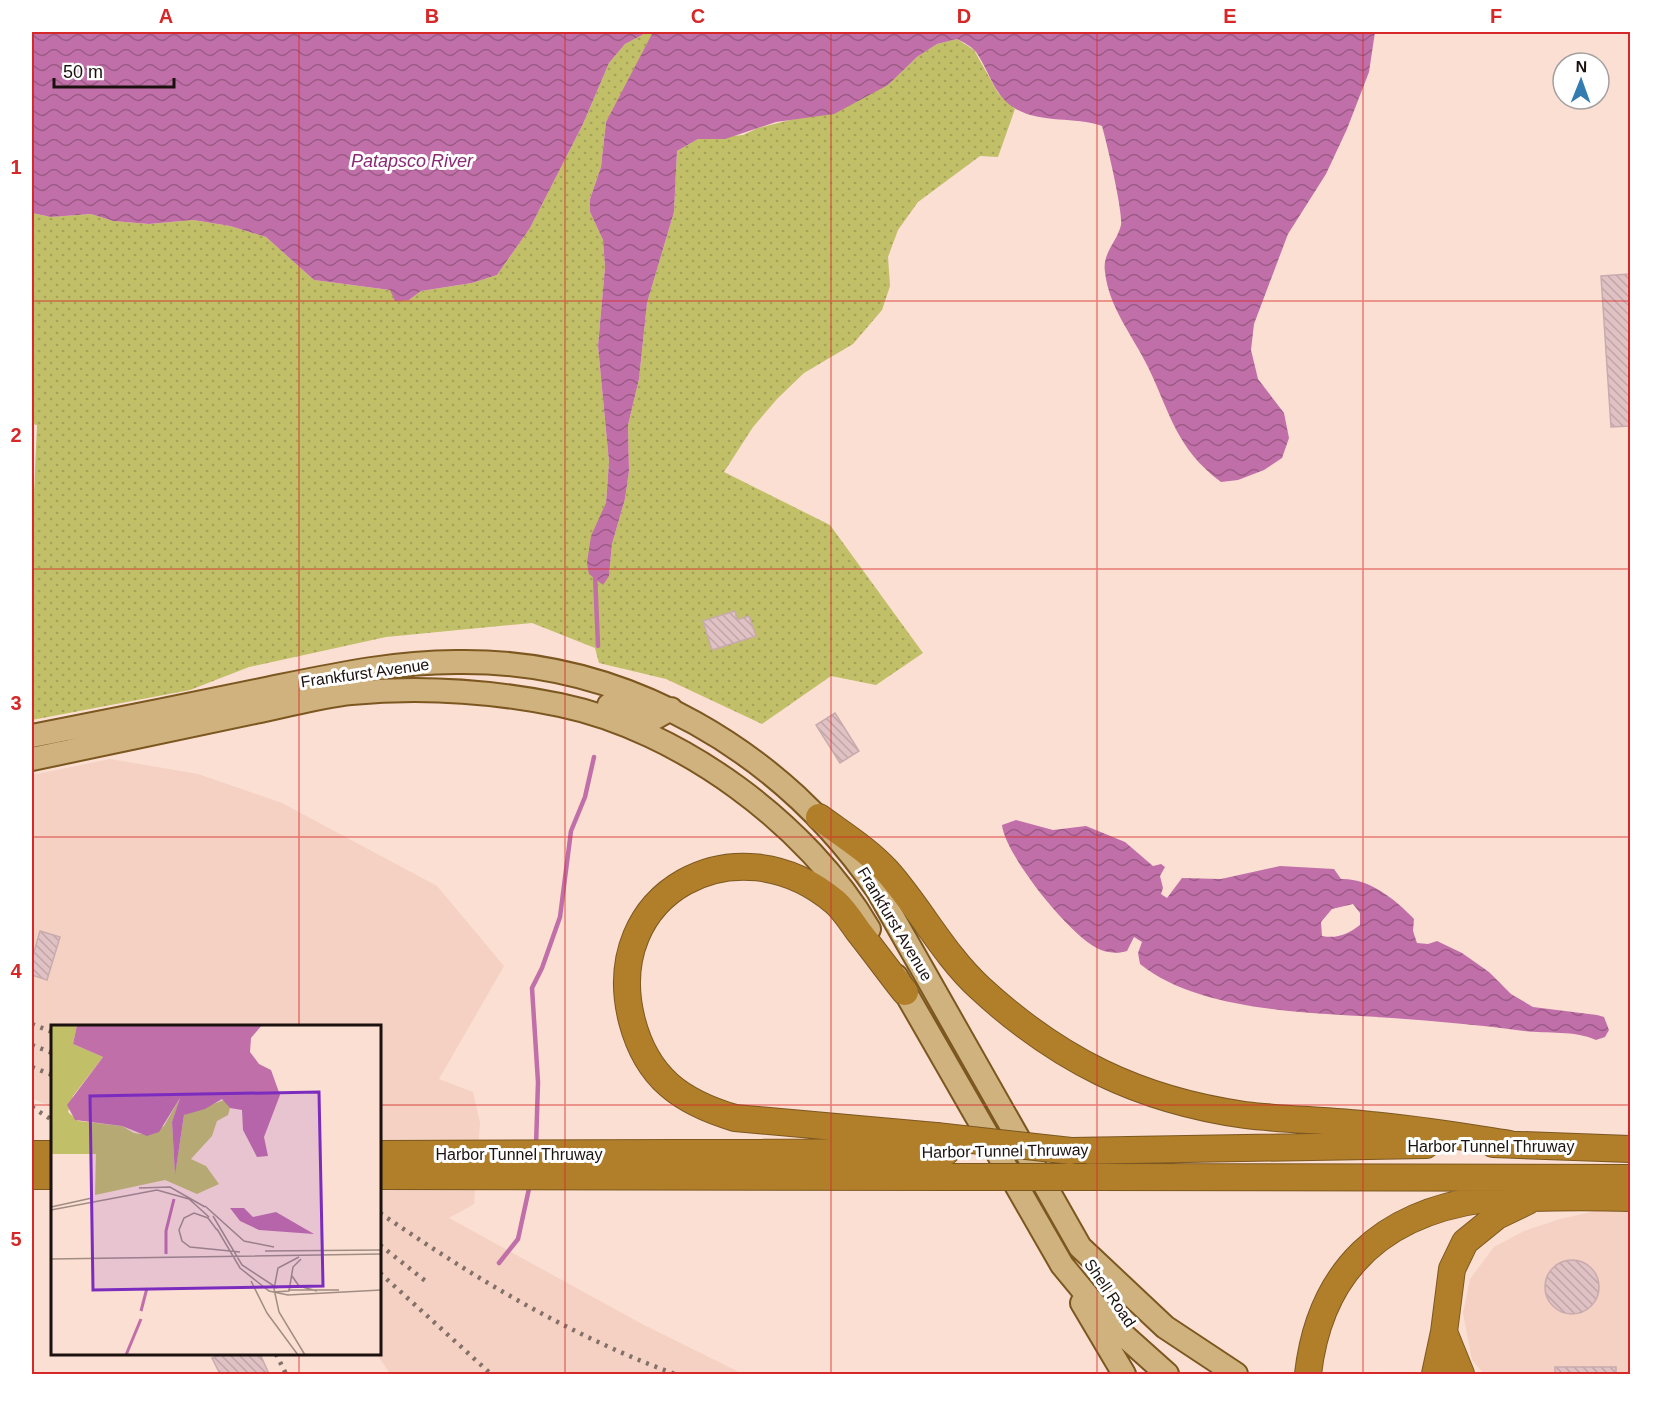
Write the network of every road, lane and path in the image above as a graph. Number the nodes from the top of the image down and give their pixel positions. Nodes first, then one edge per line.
1 (477, 691) junction
2 (671, 709) junction
3 (32, 736) edge
4 (32, 759) edge
5 (701, 763) junction
6 (819, 817) junction
7 (905, 992) junction
8 (941, 1144) junction
9 (1510, 1144) junction
10 (1630, 1149) edge
11 (32, 1154) edge
12 (51, 1154) edge
13 (381, 1154) edge
14 (700, 1165) junction
15 (32, 1176) edge
16 (51, 1176) edge
17 (381, 1176) edge
18 (1630, 1178) edge
19 (1566, 1187) junction
20 (1536, 1198) junction
21 (1630, 1198) edge
22 (1080, 1246) junction
23 (1062, 1264) junction
24 (1444, 1332) junction
25 (1310, 1363) edge
26 (1145, 1364) edge
27 (1124, 1374) edge
28 (1167, 1374) edge
29 (1236, 1374) edge
30 (1435, 1374) edge
31 (1461, 1374) edge

1 - 2 main road
1 - 4 main road, Frankfurst Avenue
1 - 5 main road, Frankfurst Avenue
2 - 3 main road, Frankfurst Avenue
2 - 5 main road
2 - 6 main road, Frankfurst Avenue
5 - 7 main road, Frankfurst Avenue
6 - 9 highway
6 - 22 main road, Frankfurst Avenue
7 - 8 highway
7 - 23 main road, Frankfurst Avenue
8 - 9 highway, Harbor Tunnel Thruway, bridge
8 - 14 highway, Harbor Tunnel Thruway
9 - 10 highway, Harbor Tunnel Thruway
11 - 12 highway
13 - 14 highway, Harbor Tunnel Thruway
14 - 17 highway, Harbor Tunnel Thruway
14 - 19 highway, Harbor Tunnel Thruway, bridge
15 - 16 highway
18 - 19 highway, Harbor Tunnel Thruway
19 - 20 highway
19 - 21 highway
20 - 24 highway
20 - 25 highway
22 - 26 main road, Shell Road
22 - 29 main road, Frankfurst Avenue
23 - 26 main road, Frankfurst Avenue
23 - 27 main road, Shell Road
24 - 30 highway
24 - 31 highway
26 - 28 main road, Frankfurst Avenue

